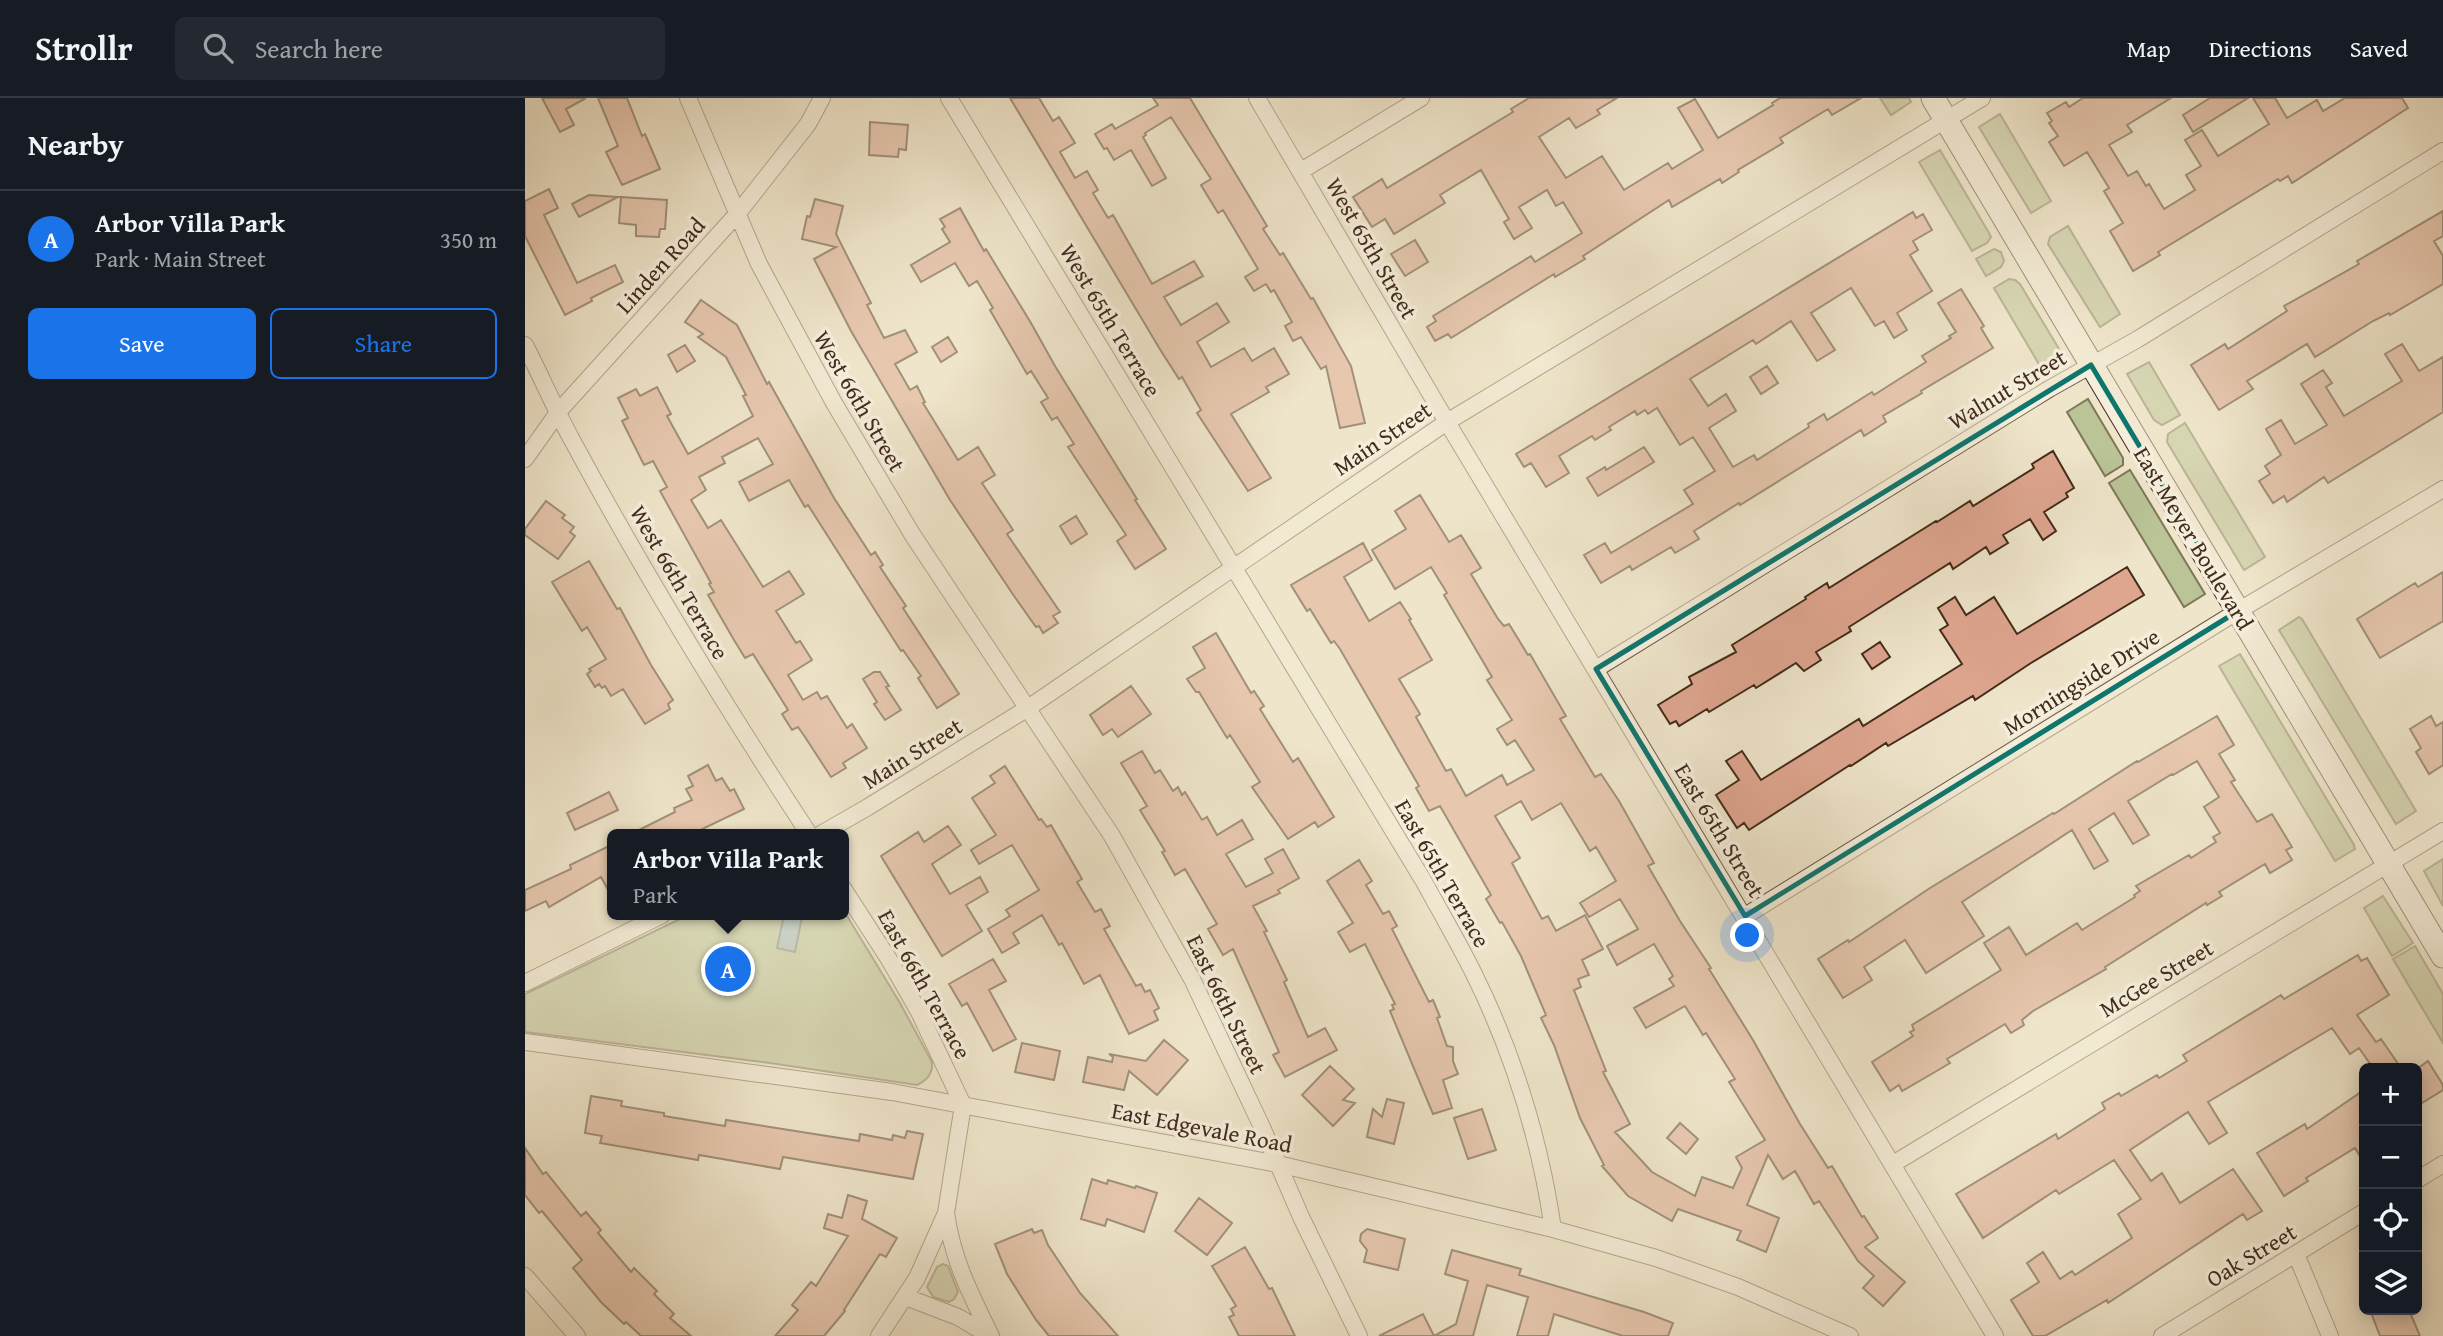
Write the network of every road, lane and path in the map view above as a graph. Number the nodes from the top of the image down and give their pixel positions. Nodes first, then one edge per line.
1 (688, 98) edge
2 (823, 98) edge
3 (949, 98) edge
4 (1257, 98) edge
5 (1421, 98) edge
6 (1933, 98) edge
7 (1982, 98) edge
8 (1946, 120) junction
9 (2443, 151) edge
10 (1301, 171) junction
11 (738, 213) junction
12 (525, 345) edge
13 (2091, 365) junction
14 (559, 411) junction
15 (1447, 422) junction
16 (525, 458) edge
17 (2443, 489) edge
18 (1233, 565) junction
19 (2238, 611) junction
20 (1596, 669) junction
21 (1028, 708) junction
22 (806, 829) edge
23 (830, 829) edge
24 (2443, 831) edge
25 (2388, 864) junction
26 (849, 897) edge
27 (1745, 916) junction
28 (652, 920) edge
29 (2443, 956) edge
30 (525, 983) edge
31 (525, 1042) edge
32 (963, 1105) junction
33 (1278, 1164) junction
34 (1893, 1164) junction
35 (2443, 1164) edge
36 (2422, 1177) edge
37 (946, 1213) junction
38 (2359, 1215) edge
39 (1553, 1229) junction
40 (2296, 1254) junction
41 (525, 1276) edge
42 (906, 1297) junction
43 (577, 1336) edge
44 (879, 1336) edge
45 (991, 1336) edge
46 (1359, 1336) edge
47 (1850, 1336) edge
48 (1995, 1336) edge
49 (2162, 1336) edge
50 (2330, 1336) edge

1 - 11 street, West 66th Street
2 - 11 street, Linden Road
3 - 18 street, West 65th Terrace
4 - 10 street, West 65th Street
5 - 10 street
6 - 8 main road, East Meyer Boulevard
7 - 8 street, Main Street
8 - 13 main road, East Meyer Boulevard
8 - 15 street, Main Street
9 - 13 street, Walnut Street
10 - 15 street, West 65th Street
11 - 14 street, Linden Road
11 - 21 street, West 66th Street
12 - 14 street, West 66th Terrace
13 - 19 main road, East Meyer Boulevard
13 - 20 street, Walnut Street
14 - 16 street, Linden Road
14 - 22 street, West 66th Terrace
15 - 18 street, Main Street
15 - 20 street, East 65th Street
17 - 19 street, Morningside Drive
18 - 21 street, Main Street
18 - 39 street, East 65th Terrace
19 - 25 main road, East Meyer Boulevard
19 - 27 street, Morningside Drive
20 - 27 street, East 65th Street
21 - 23 street, Main Street
21 - 33 street, East 66th Street
24 - 25 street, McGee Street
25 - 29 main road, East Meyer Boulevard
25 - 34 street, McGee Street
26 - 32 street, East 66th Terrace
27 - 34 street, East 65th Street
28 - 30 street
31 - 32 street, East Edgevale Road
32 - 33 street, East Edgevale Road
32 - 37 street
33 - 39 street, East Edgevale Road
33 - 46 street, East 66th Street
34 - 48 street, East 65th Street
35 - 36 street
37 - 42 street
37 - 45 street
38 - 40 street, Oak Street
39 - 47 street, East Edgevale Road
40 - 49 street, Oak Street
40 - 50 street
41 - 43 street
42 - 44 street
42 - 45 street

